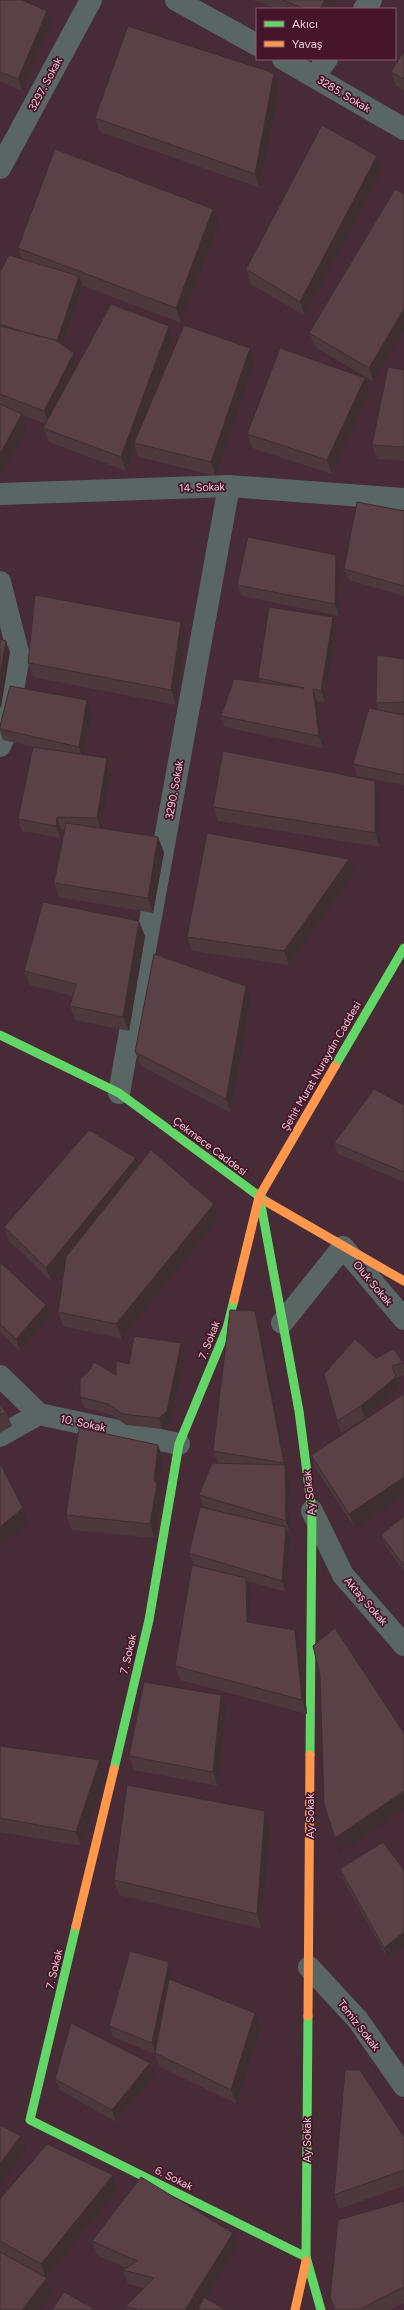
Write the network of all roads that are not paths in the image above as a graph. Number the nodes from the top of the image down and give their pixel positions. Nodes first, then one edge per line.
1 (91, 0) edge
2 (176, 0) edge
3 (371, 0) edge
4 (365, 8) edge
5 (256, 43) edge
6 (285, 60) edge
7 (326, 60) edge
8 (315, 76) junction
9 (404, 129) edge
10 (0, 168) edge
11 (229, 486) junction
12 (0, 494) edge
13 (404, 499) edge
14 (0, 582) edge
15 (0, 746) edge
16 (404, 948) edge
17 (0, 1035) edge
18 (119, 1093) junction
19 (259, 1197) junction
20 (343, 1247) junction
21 (404, 1281) edge
22 (404, 1318) edge
23 (282, 1323) junction
24 (0, 1376) edge
25 (39, 1414) junction
26 (0, 1436) edge
27 (179, 1444) junction
28 (312, 1511) junction
29 (404, 1645) edge
30 (309, 1967) junction
31 (404, 2086) edge
32 (30, 2120) joint
33 (306, 2258) junction
34 (295, 2310) edge
35 (321, 2310) edge

1 - 10 street, 3297. Sokak
2 - 5 street
3 - 4 street
6 - 8 street, 3285. Sokak
7 - 8 street
8 - 9 street, 3285. Sokak
11 - 12 street, 14. Sokak
11 - 13 street, 14. Sokak
11 - 18 street, 3290. Sokak
14 - 15 street
16 - 19 main road, Şehit Murat Nuraydın Caddesi
17 - 18 main road, Çekmece Caddesi
18 - 19 main road, Çekmece Caddesi
19 - 20 main road, Çekmece Caddesi
19 - 23 main road, Ay Sokak
19 - 27 main road, 7. Sokak
20 - 21 main road, Çekmece Caddesi
20 - 22 street, Oluk Sokak
20 - 23 street
23 - 28 main road, Ay Sokak
24 - 25 street
25 - 26 street
25 - 27 street, 10. Sokak
27 - 32 main road, 7. Sokak
28 - 29 street, Aktaş Sokak
28 - 30 main road, Ay Sokak
30 - 31 street, Temiz Sokak
30 - 33 main road, Ay Sokak
32 - 33 main road, 6. Sokak
33 - 34 main road
33 - 35 main road, Ay Sokak

